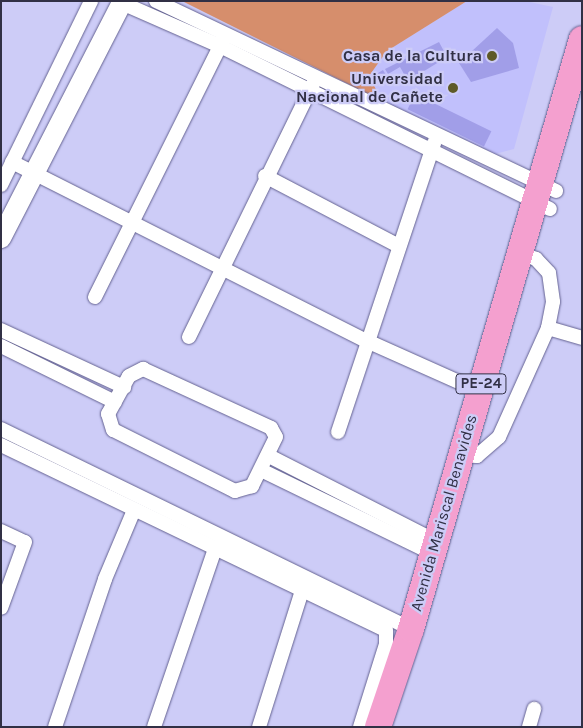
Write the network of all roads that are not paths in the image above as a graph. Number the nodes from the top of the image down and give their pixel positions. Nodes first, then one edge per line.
1 (92, 1) edge
2 (156, 1) edge
3 (123, 2) edge
4 (582, 39) edge
5 (223, 40) junction
6 (317, 79) junction
7 (308, 90) junction
8 (582, 101) edge
9 (437, 137) junction
10 (430, 150) junction
11 (12, 162) junction
12 (34, 172) junction
13 (266, 176) junction
14 (1, 185) edge
15 (545, 197) junction
16 (135, 221) junction
17 (2, 236) edge
18 (399, 246) junction
19 (528, 256) junction
20 (220, 265) junction
21 (95, 297) dead end
22 (548, 328) junction
23 (189, 337) dead end
24 (582, 338) edge
25 (4, 340) edge
26 (367, 341) junction
27 (124, 387) junction
28 (479, 390) junction
29 (115, 402) junction
30 (1, 430) edge
31 (338, 432) dead end
32 (1, 445) edge
33 (469, 455) junction
34 (269, 456) junction
35 (263, 471) junction
36 (134, 510) junction
37 (1, 531) edge
38 (434, 547) junction
39 (215, 550) junction
40 (302, 592) junction
41 (1, 608) edge
42 (410, 629) junction
43 (534, 709) dead end
44 (55, 727) edge
45 (154, 727) edge
46 (259, 727) edge
47 (360, 727) edge
48 (378, 727) edge
49 (396, 727) edge
50 (529, 727) edge

1 - 11 street
2 - 5 street
3 - 5 street
3 - 12 street
4 - 15 highway, Avenida Mariscal Benavides / PE-24
5 - 6 street
5 - 7 street
5 - 16 street
6 - 7 street
6 - 9 street
7 - 10 street
7 - 13 street
8 - 15 highway, Avenida Mariscal Benavides / PE-24
9 - 10 street
9 - 15 street
10 - 15 street
10 - 18 street
11 - 12 street
11 - 14 street
12 - 16 street
12 - 17 street
13 - 18 street
13 - 20 street
15 - 19 highway, Avenida Mariscal Benavides / PE-24
16 - 20 street
16 - 21 street
18 - 26 street
19 - 22 street
19 - 28 highway, Avenida Mariscal Benavides / PE-24
19 - 33 highway, Avenida Mariscal Benavides / PE-24
20 - 23 street
20 - 26 street
22 - 24 street
22 - 33 street
25 - 27 street
25 - 29 street
26 - 28 street
26 - 31 street
27 - 29 street
27 - 34 street
28 - 33 highway, Avenida Mariscal Benavides / PE-24
29 - 35 street
30 - 42 street
32 - 36 street
33 - 38 highway, Avenida Mariscal Benavides / PE-24
33 - 49 highway, Avenida Mariscal Benavides / PE-24
34 - 35 street
34 - 38 street
35 - 38 street
36 - 39 street
36 - 44 street
37 - 41 street
38 - 42 highway, Avenida Mariscal Benavides / PE-24
39 - 40 street
39 - 45 street
40 - 46 street
40 - 47 street
42 - 48 highway, Avenida Mariscal Benavides / PE-24
43 - 50 street

